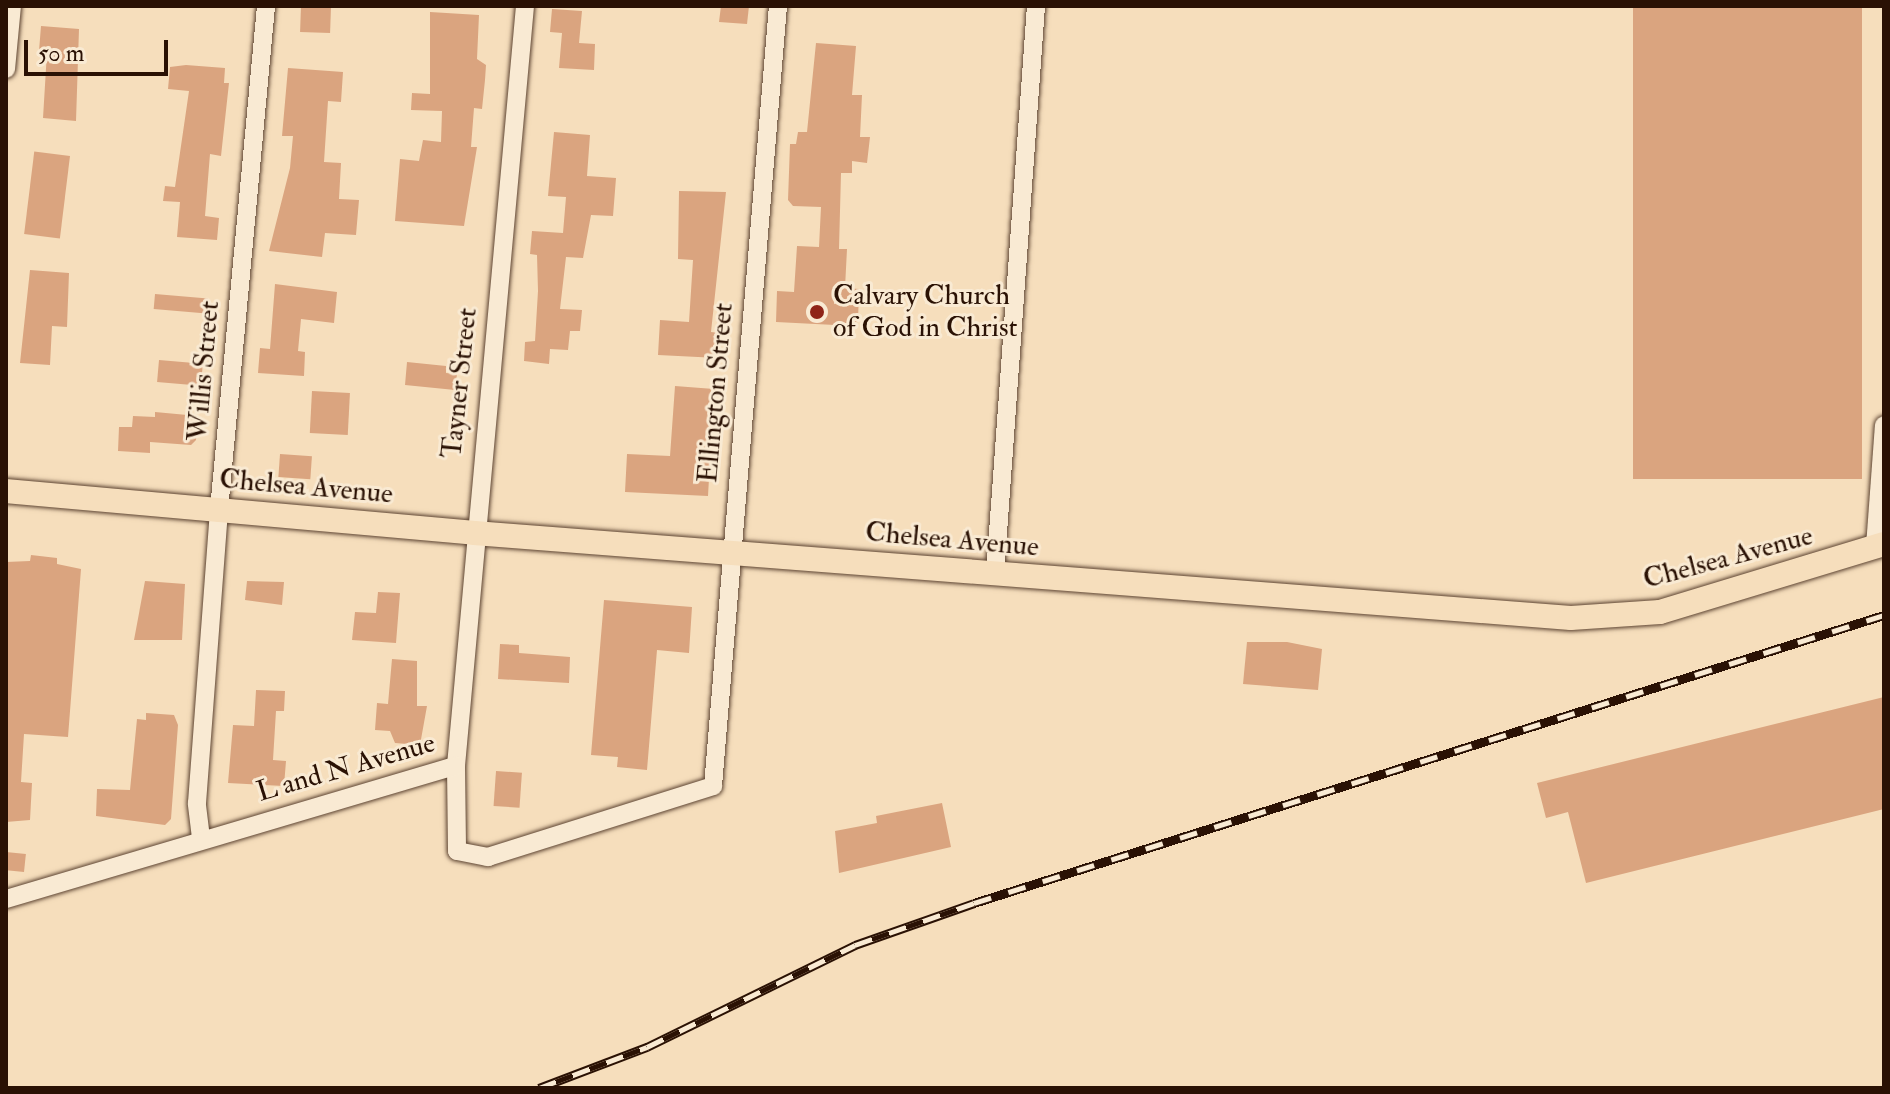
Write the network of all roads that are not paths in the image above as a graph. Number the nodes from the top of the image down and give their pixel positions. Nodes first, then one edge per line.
1 (12, 6) edge
2 (266, 6) edge
3 (525, 6) edge
4 (778, 6) edge
5 (1036, 6) edge
6 (6, 69) edge
7 (1884, 425) edge
8 (6, 491) edge
9 (219, 510) junction
10 (474, 533) junction
11 (1879, 546) edge
12 (730, 552) junction
13 (995, 574) junction
14 (456, 766) junction
15 (713, 786) joint
16 (201, 838) junction
17 (6, 899) edge

1 - 6 street
2 - 9 street, Willis Street
3 - 10 street, Tayner Street
4 - 12 street, Ellington Street
5 - 13 street
7 - 11 street
8 - 9 main road, Chelsea Avenue
9 - 10 main road, Chelsea Avenue
9 - 16 street, Willis Street
10 - 12 main road, Chelsea Avenue
10 - 14 street, Tayner Street
11 - 13 main road, Chelsea Avenue
12 - 13 main road, Chelsea Avenue
12 - 15 street, Ellington Street
14 - 15 street, L and N Avenue
14 - 16 street, L and N Avenue
16 - 17 street, L and N Avenue

